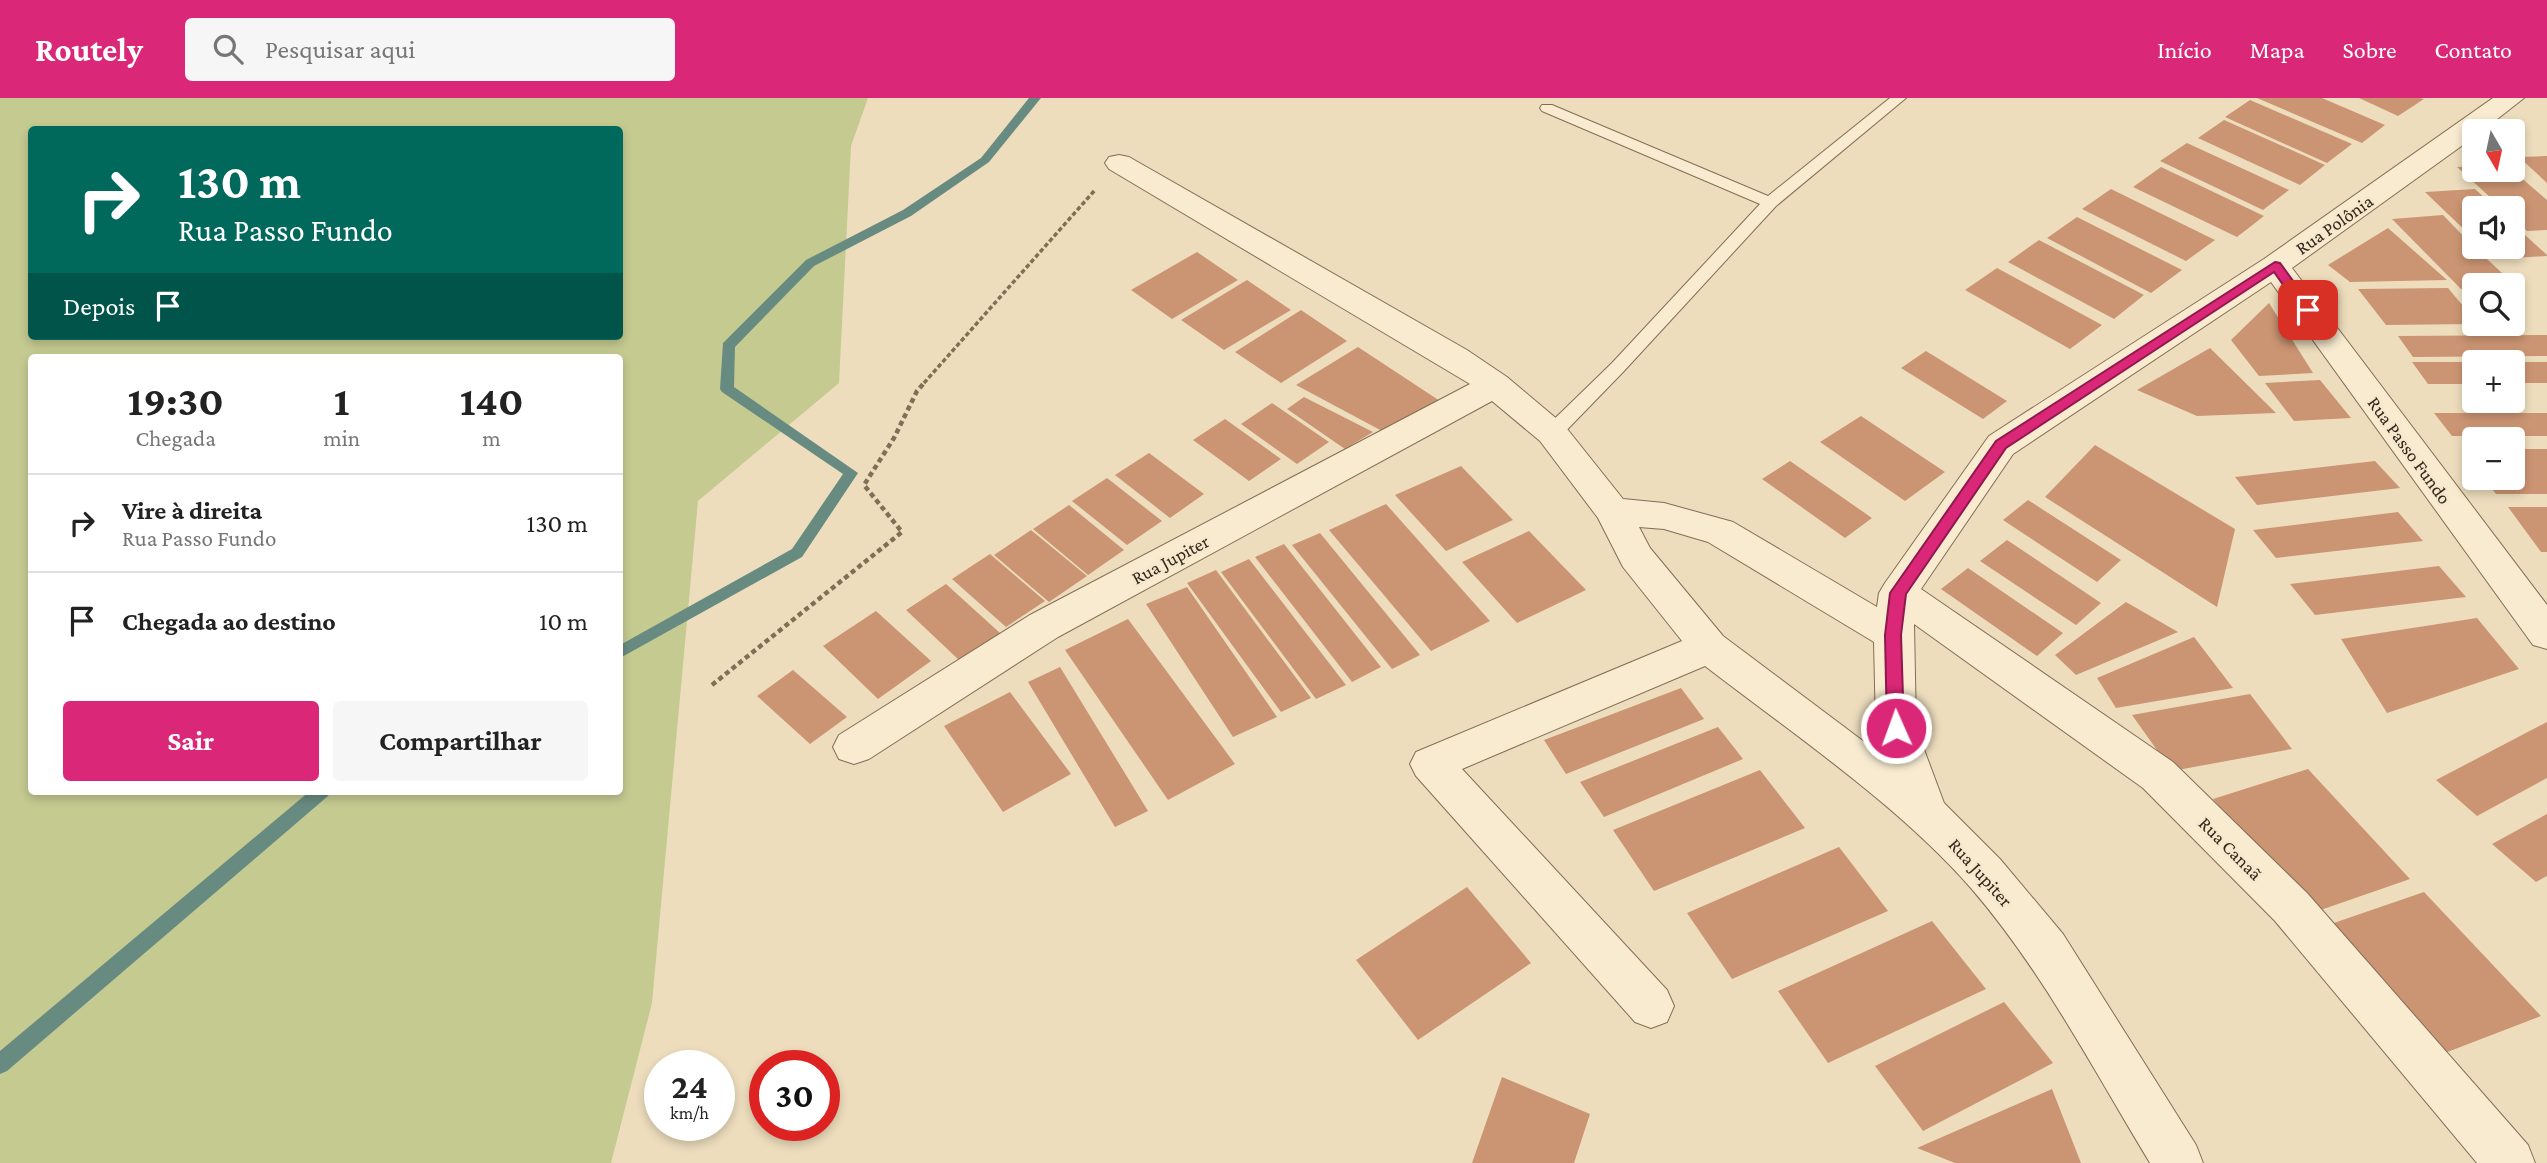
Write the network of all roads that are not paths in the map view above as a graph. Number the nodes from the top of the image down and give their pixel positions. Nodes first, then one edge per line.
1 (1899, 98) edge
2 (2511, 98) edge
3 (1547, 108) dead end
4 (1119, 163) road end
5 (1770, 202) junction
6 (2275, 266) junction
7 (1495, 385) junction
8 (1552, 433) junction
9 (1613, 511) junction
10 (1898, 593) junction
11 (2547, 634) edge
12 (1893, 635) junction
13 (1709, 648) junction
14 (853, 747) dead end
15 (1927, 814) junction
16 (1651, 1006) dead end
17 (2178, 1163) edge
18 (2510, 1163) edge

1 - 5 lane
2 - 6 street, Rua Polônia
3 - 5 lane
4 - 7 street, Rua Jupiter
5 - 8 lane
6 - 10 street, Rua Polônia
6 - 11 street, Rua Passo Fundo
7 - 8 street, Rua Jupiter
7 - 14 street, Rua Jupiter
8 - 9 street, Rua Jupiter
9 - 12 street
9 - 13 street, Rua Jupiter
10 - 12 street, Rua Polônia
10 - 18 street, Rua Canaã
12 - 15 street, Rua Polônia
13 - 15 street, Rua Jupiter
13 - 16 street
15 - 17 street, Rua Jupiter

